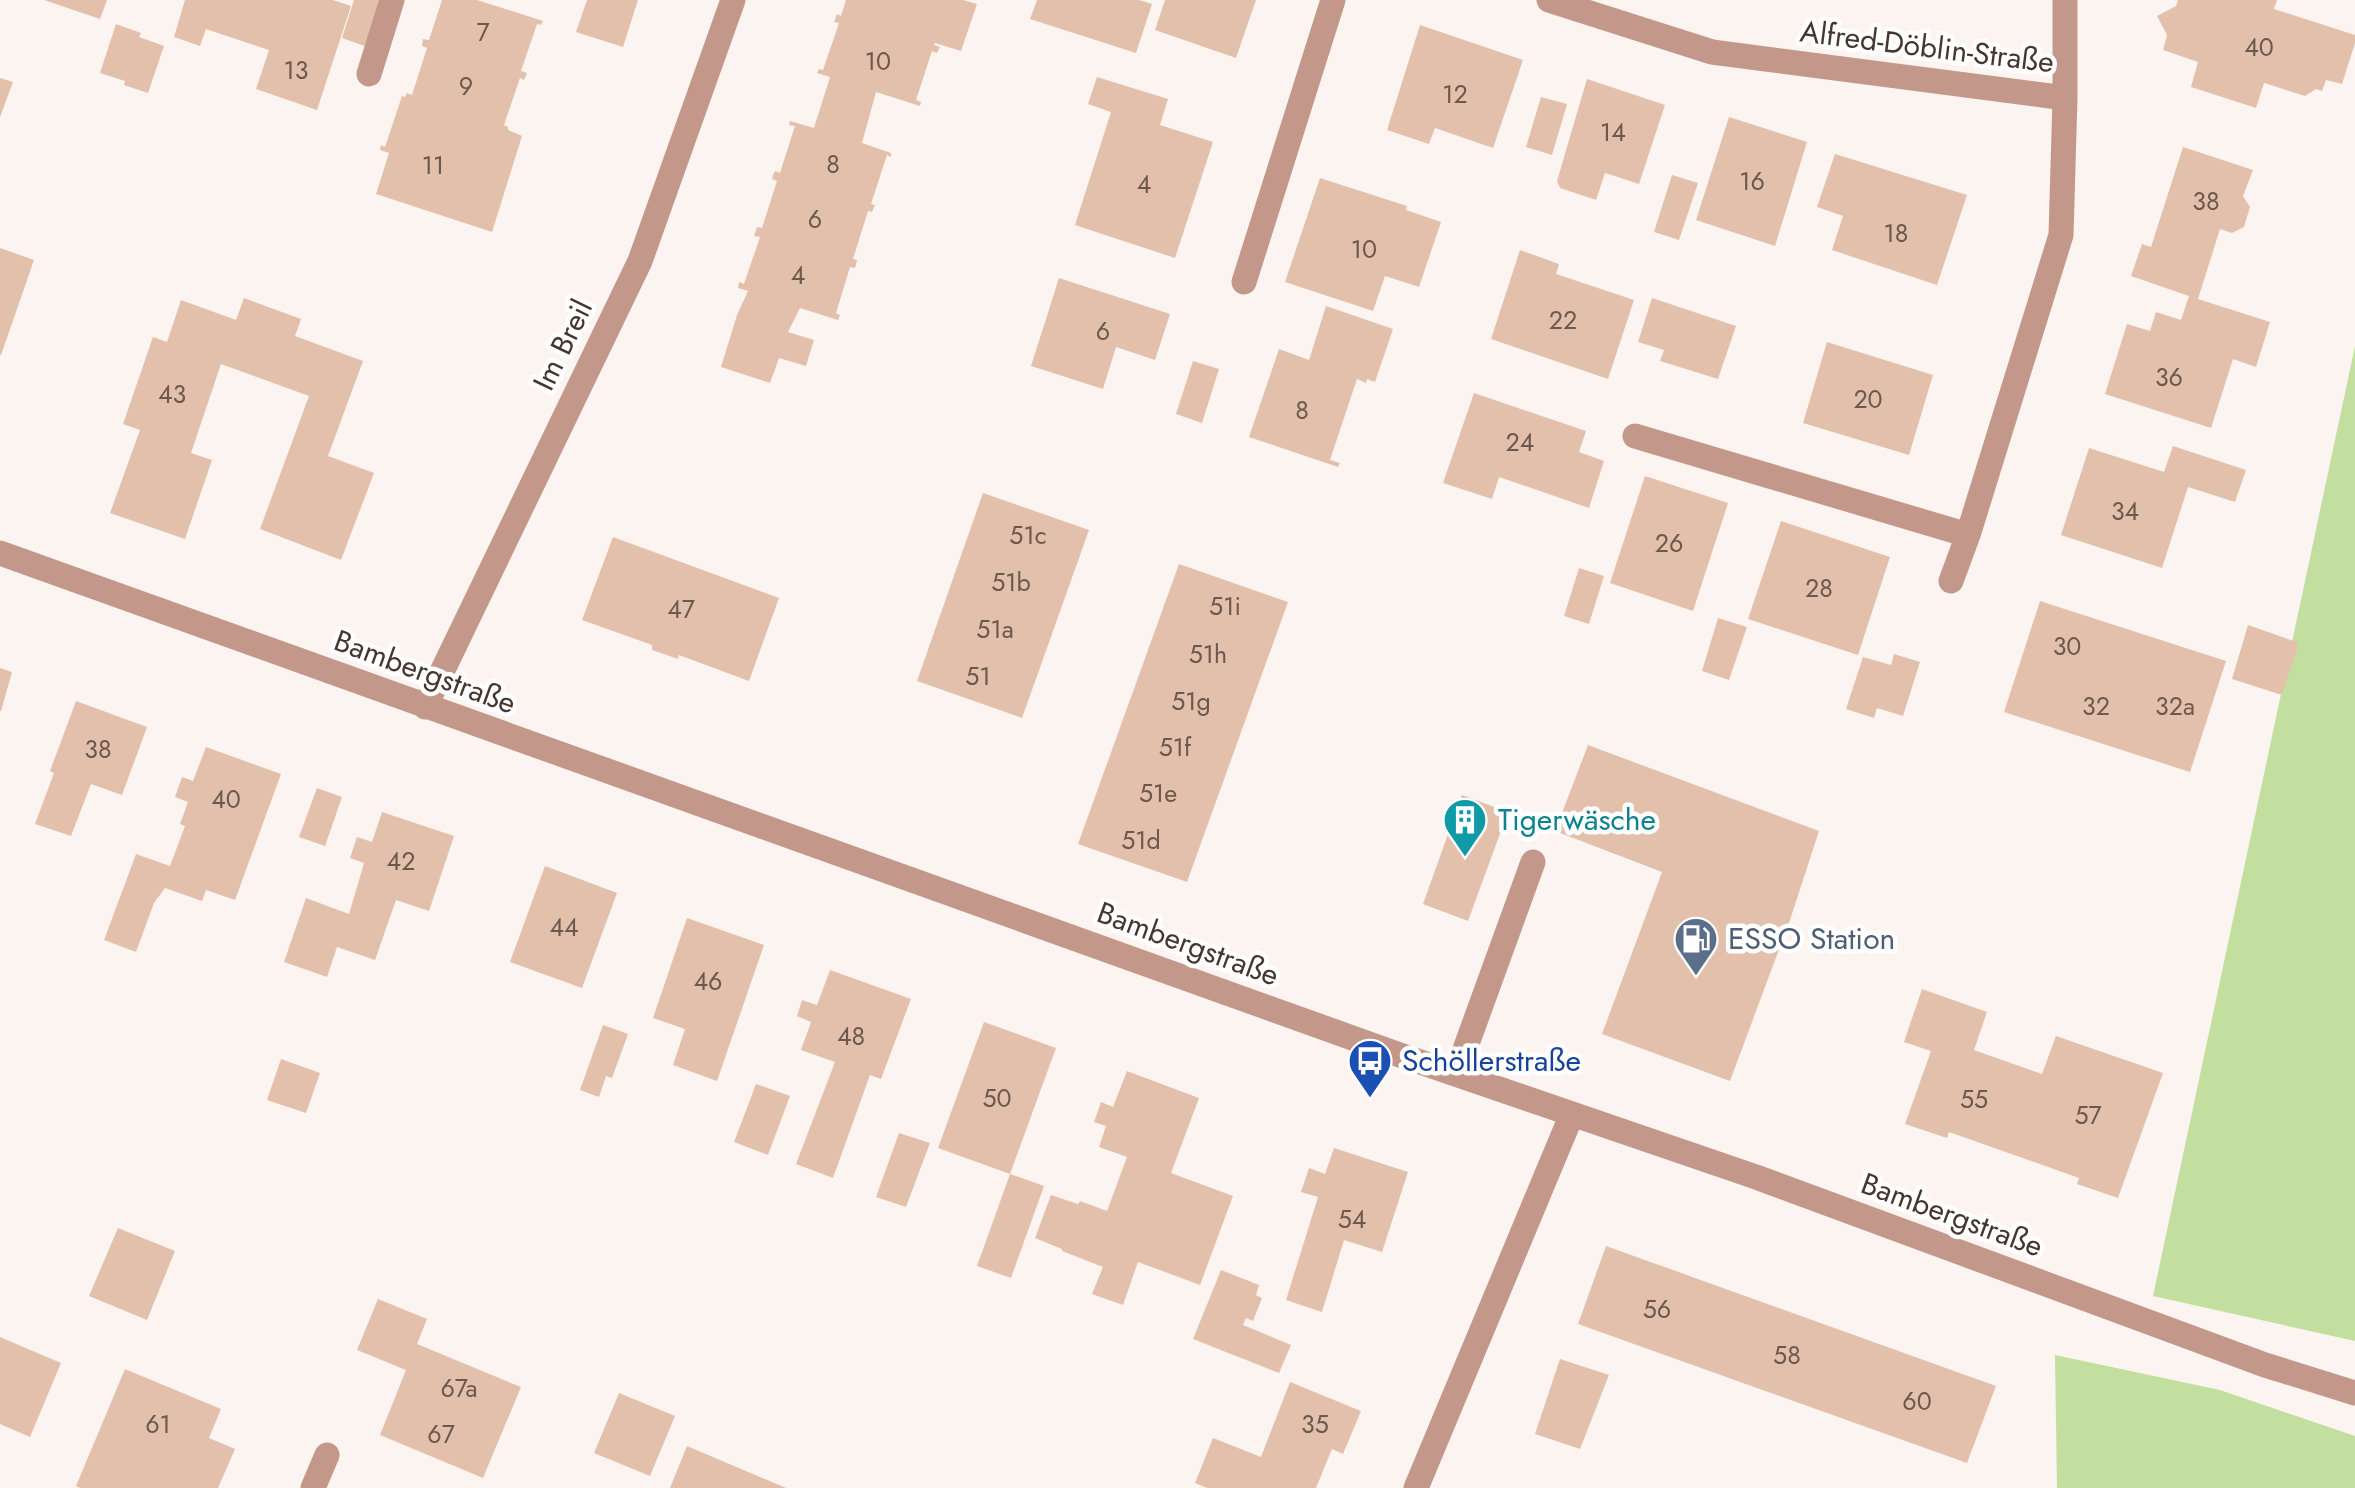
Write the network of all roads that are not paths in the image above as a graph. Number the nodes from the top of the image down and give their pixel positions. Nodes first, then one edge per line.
1 (392, 0) edge
2 (733, 0) edge
3 (1333, 0) edge
4 (1550, 0) edge
5 (2065, 0) edge
6 (369, 74) dead end
7 (2065, 98) junction
8 (1244, 282) dead end
9 (1635, 436) dead end
10 (1968, 534) junction
11 (0, 553) edge
12 (1951, 580) dead end
13 (425, 707) junction
14 (1533, 862) dead end
15 (1456, 1074) junction
16 (1572, 1114) junction
17 (2355, 1393) edge
18 (328, 1456) dead end
19 (314, 1488) edge
20 (1416, 1488) edge

1 - 6 street
2 - 13 street, Im Breil
3 - 8 street
4 - 7 street, Alfred-Döblin-Straße
5 - 7 street, Alfred-Döblin-Straße
7 - 10 street, Alfred-Döblin-Straße
9 - 10 street
10 - 12 street, Alfred-Döblin-Straße
11 - 13 street, Bambergstraße
13 - 15 street, Bambergstraße
14 - 15 street
15 - 16 street, Bambergstraße
16 - 17 street, Bambergstraße
16 - 20 street
18 - 19 street

